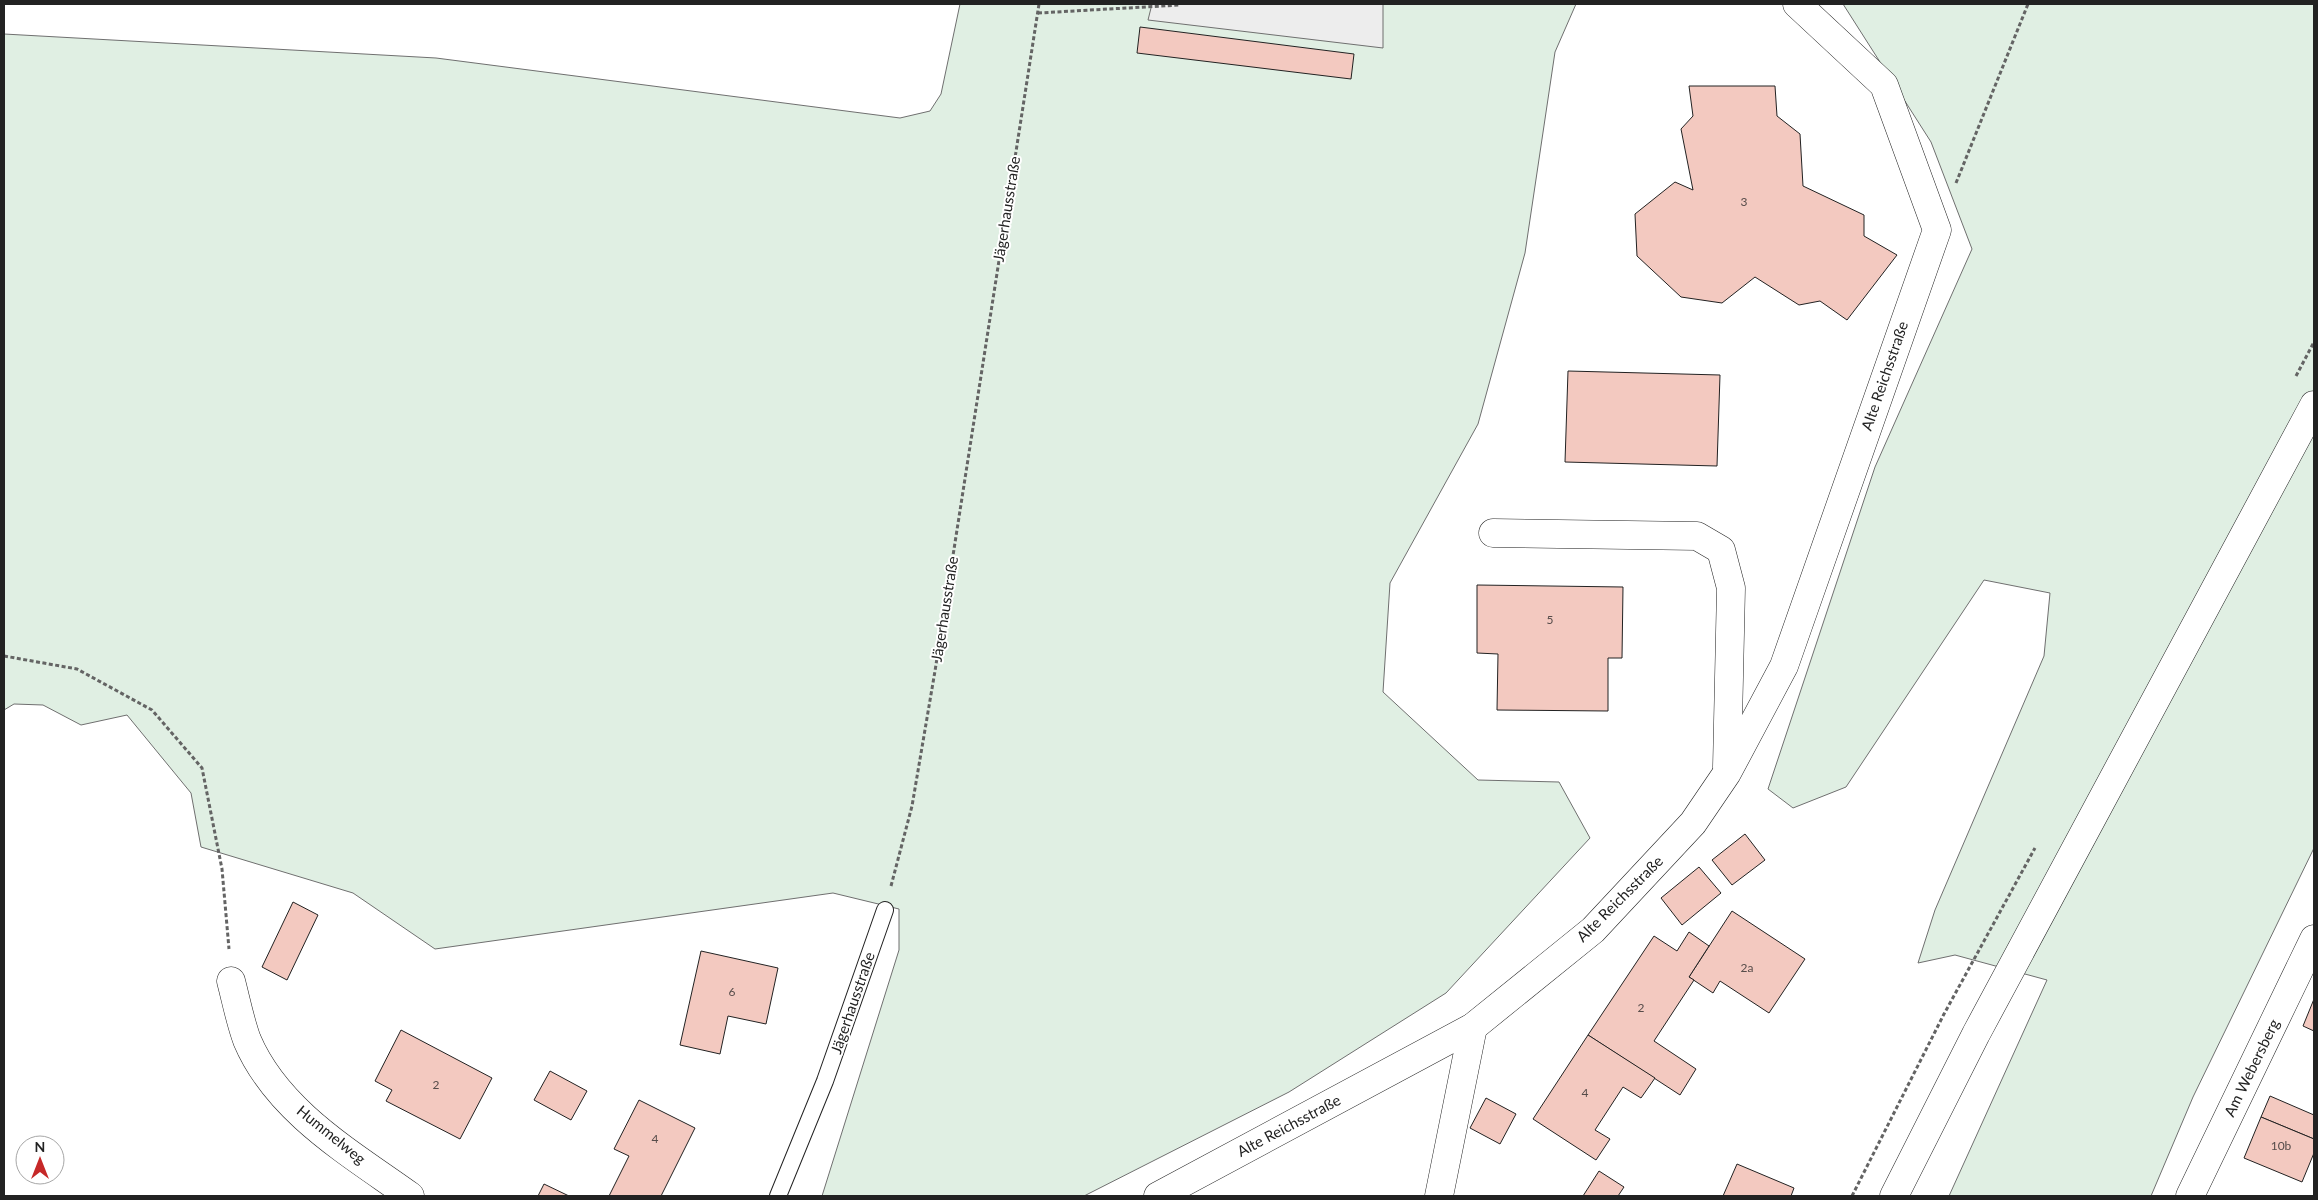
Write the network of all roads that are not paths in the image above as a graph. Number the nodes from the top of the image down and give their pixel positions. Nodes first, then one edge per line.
1 (1797, 4) edge
2 (2314, 405) edge
3 (1493, 533) dead end
4 (1727, 773) junction
5 (885, 910) road end
6 (2314, 939) edge
7 (231, 981) road end
8 (1473, 1027) junction
9 (410, 1196) edge
10 (778, 1196) edge
11 (1158, 1196) edge
12 (1439, 1196) edge
13 (1894, 1196) edge
14 (2190, 1196) edge

1 - 4 street, Alte Reichsstraße
2 - 13 street
3 - 4 street
4 - 8 street, Alte Reichsstraße
5 - 10 lane, Jägerhausstraße
6 - 14 street, Am Webersberg
7 - 9 street, Hummelweg
8 - 11 street, Alte Reichsstraße
8 - 12 street

